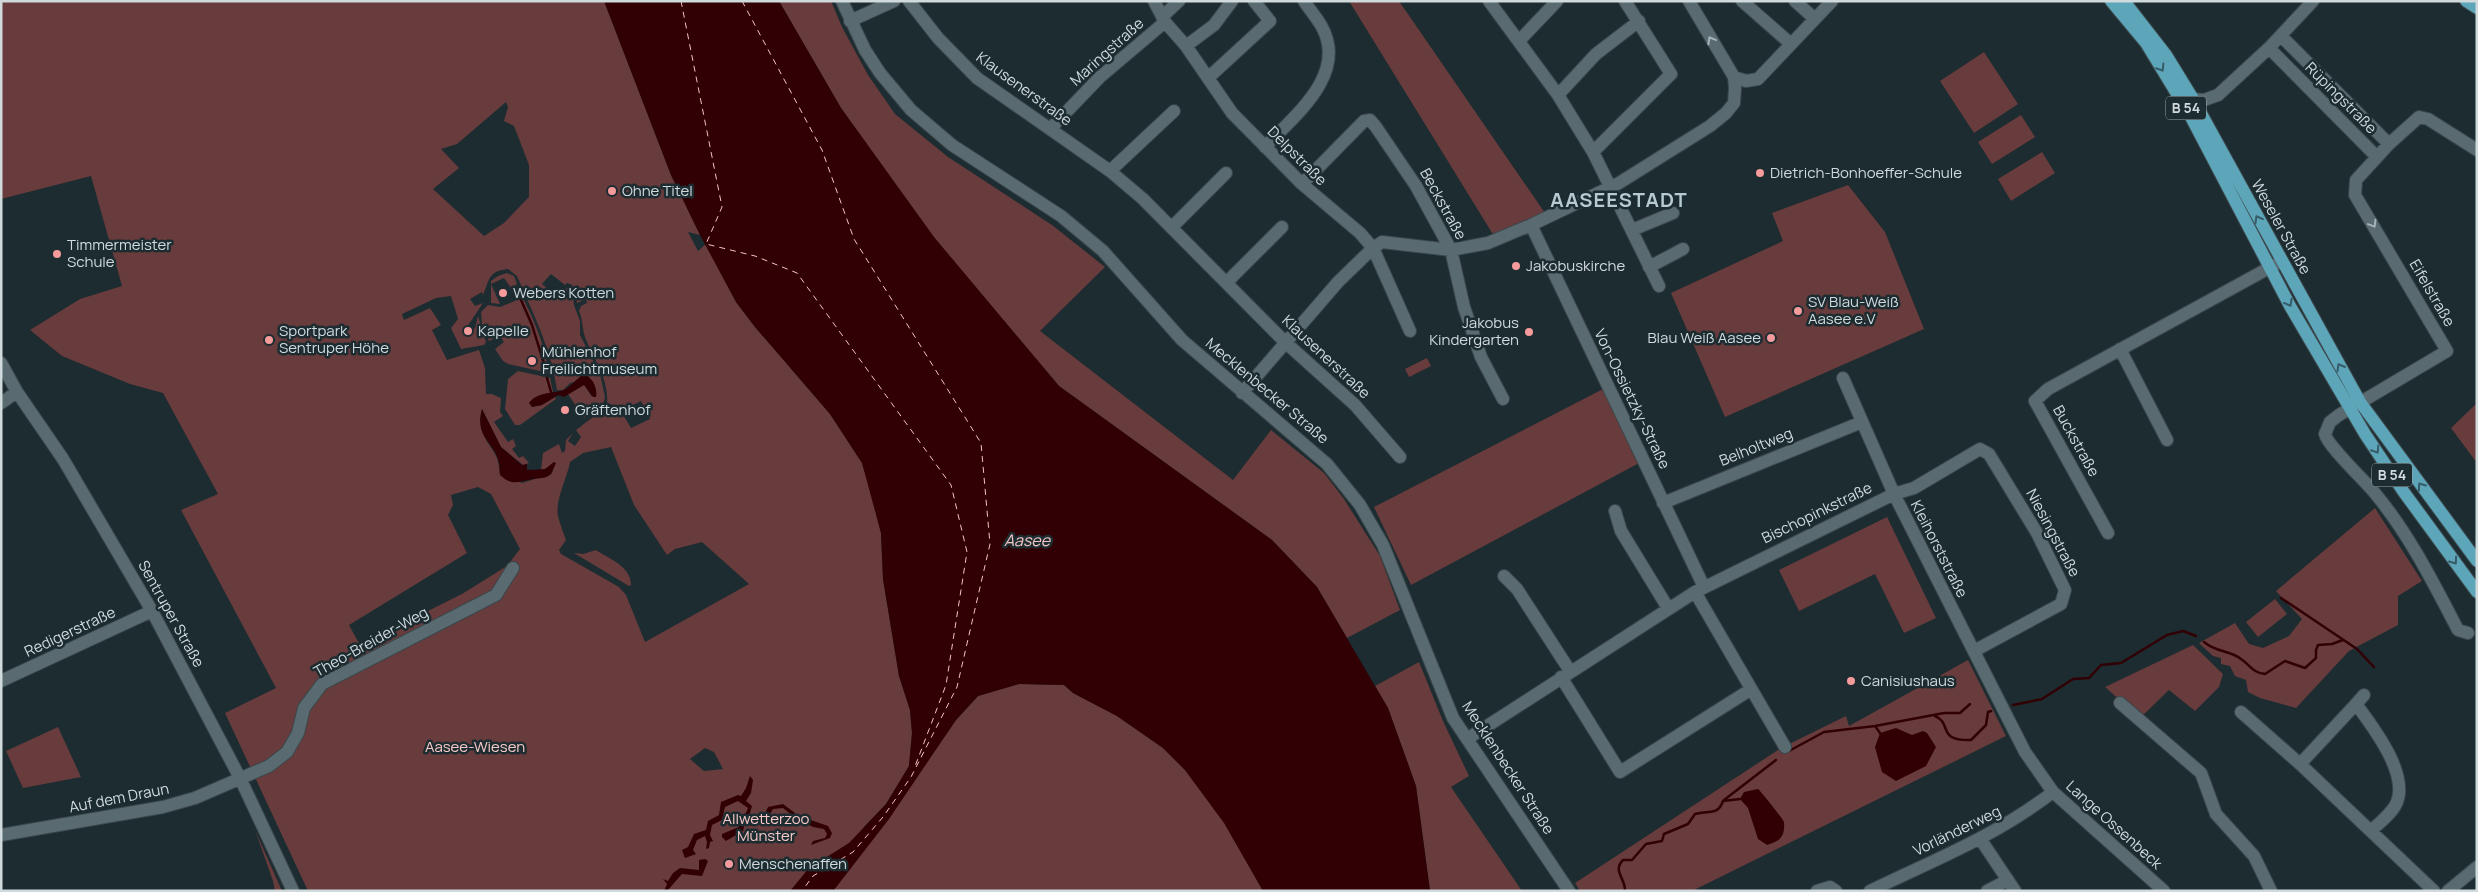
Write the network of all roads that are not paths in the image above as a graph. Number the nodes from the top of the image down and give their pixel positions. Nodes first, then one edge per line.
1 (842, 1) edge
2 (894, 1) edge
3 (909, 1) edge
4 (1154, 1) edge
5 (1179, 1) edge
6 (1232, 1) edge
7 (1254, 1) edge
8 (1304, 1) edge
9 (1489, 1) edge
10 (1557, 1) edge
11 (1625, 1) edge
12 (1689, 1) edge
13 (1742, 1) edge
14 (1795, 1) edge
15 (1832, 1) edge
16 (2111, 1) edge
17 (2124, 1) edge
18 (2314, 1) edge
19 (2466, 1) edge
20 (2477, 8) edge
21 (1814, 19) junction
22 (1164, 20) junction
23 (850, 21) junction
24 (1639, 21) junction
25 (2281, 36) junction
26 (1519, 41) junction
27 (1791, 44) junction
28 (1186, 46) junction
29 (2269, 48) junction
30 (1734, 77) junction
31 (1208, 78) junction
32 (1558, 95) junction
33 (2198, 100) junction
34 (1174, 111) dead end
35 (1050, 129) junction
36 (2389, 144) junction
37 (1265, 147) junction
38 (2477, 150) edge
39 (1593, 152) junction
40 (2377, 157) junction
41 (1110, 171) junction
42 (1226, 173) dead end
43 (1302, 184) junction
44 (1611, 186) junction
45 (1673, 213) dead end
46 (1531, 225) junction
47 (1172, 227) junction
48 (1282, 227) dead end
49 (1632, 230) junction
50 (1373, 248) junction
51 (1683, 249) dead end
52 (1450, 250) junction
53 (2276, 265) junction
54 (1650, 267) junction
55 (1227, 282) junction
56 (1659, 286) dead end
57 (1410, 331) dead end
58 (1285, 342) junction
59 (2120, 349) junction
60 (1, 363) edge
61 (1842, 378) dead end
62 (17, 392) junction
63 (1242, 393) junction
64 (1503, 399) dead end
65 (1, 403) edge
66 (2355, 405) junction
67 (1862, 422) junction
68 (2167, 440) dead end
69 (1980, 449) joint
70 (1400, 457) dead end
71 (2409, 469) junction
72 (2396, 480) junction
73 (1894, 494) junction
74 (1664, 502) junction
75 (1616, 511) dead end
76 (2108, 533) dead end
77 (2477, 561) edge
78 (513, 568) dead end
79 (1504, 576) dead end
80 (2473, 588) edge
81 (1699, 589) junction
82 (2477, 603) edge
83 (1668, 608) junction
84 (152, 611) junction
85 (2468, 633) dead end
86 (1974, 651) junction
87 (1565, 674) junction
88 (1, 681) edge
89 (1750, 690) junction
90 (2120, 703) dead end
91 (2241, 712) dead end
92 (2014, 730) joint
93 (1466, 740) junction
94 (1785, 747) dead end
95 (2300, 764) junction
96 (240, 778) junction
97 (2053, 792) junction
98 (2371, 831) junction
99 (1, 835) edge
100 (1981, 840) junction
101 (2477, 867) edge
102 (2011, 885) edge
103 (1890, 887) edge
104 (293, 891) edge
105 (1569, 891) edge
106 (1817, 891) edge
107 (1836, 891) edge
108 (1870, 891) edge
109 (1987, 891) edge
110 (2164, 891) edge
111 (2271, 891) edge
112 (2434, 891) edge
113 (2448, 891) edge

1 - 23 street, Mecklenbecker Straße
2 - 23 street
3 - 35 street, Klausenerstraße
4 - 22 street, Delpstraße
5 - 22 street
6 - 28 street
7 - 31 street
8 - 37 street
9 - 26 street
10 - 26 street
11 - 24 street
30 -> 12 street
13 - 27 street
14 - 21 street
15 - 21 street
16 -> 53 main road, Weseler Straße / B 54
17 - 33 main road, Weseler Straße / B 54
18 - 25 street
19 - 20 main road
21 - 27 street
22 - 28 street, Delpstraße
22 - 35 street, Maringstraße
23 - 63 street, Mecklenbecker Straße
24 - 32 street
24 - 39 street
25 - 29 street
25 - 36 street, Rüpingstraße
26 - 32 street
27 - 30 street
28 - 31 street, Delpstraße
29 - 33 street
29 - 40 street, Rüpingstraße
30 - 44 street
31 - 37 street, Delpstraße
32 - 39 street
53 -> 33 main road, Weseler Straße / B 54
34 - 41 street
35 - 41 street, Klausenerstraße
36 - 38 street, Rüpingstraße
36 - 40 street, Rüpingstraße
37 - 43 street, Delpstraße
39 - 44 street
40 -> 66 street, Eifelstraße
41 - 47 street, Klausenerstraße
42 - 47 street
43 - 50 street, Delpstraße
43 - 52 street, Beckstraße
44 - 46 street
44 - 49 street
45 - 49 street
46 - 52 street
46 - 74 street, Von-Ossietzky-Straße
47 - 55 street, Klausenerstraße
48 - 55 street
49 - 54 street
50 - 52 street
50 - 57 street, Delpstraße
50 - 58 street
51 - 54 street
52 - 64 street, Beckstraße
53 - 59 street, Buckstraße
53 - 66 main road, Weseler Straße / B 54
54 - 56 street
55 - 58 street, Klausenerstraße
58 - 63 street
58 - 70 street, Klausenerstraße
59 - 68 street
59 - 76 street, Buckstraße
60 - 62 street, Sentruper Straße
61 - 67 street, Kleihorststraße
62 - 65 street
62 - 84 street, Sentruper Straße
63 - 93 street, Mecklenbecker Straße
66 - 71 main road, Weseler Straße / B 54
66 -> 72 main road, Weseler Straße / B 54
66 - 85 street
67 - 73 street, Kleihorststraße
67 - 74 street, Belholtweg
69 - 73 street, Bischopinkstraße
69 - 86 street, Niesingstraße
71 - 72 main road, B 54
77 -> 71 main road, Weseler Straße / B 54
72 -> 80 main road, Weseler Straße / B 54
73 - 81 street, Bischopinkstraße
73 - 86 street, Kleihorststraße
74 - 81 street, Von-Ossietzky-Straße
75 - 83 street
78 - 96 street, Theo-Breider-Weg
79 - 87 street
80 - 82 main road, Weseler Straße
81 - 83 street, Bischopinkstraße
81 - 89 street, Von-Ossietzky-Straße
83 - 87 street, Bischopinkstraße
84 - 88 street, Redigerstraße
84 - 96 street, Sentruper Straße
86 - 92 street, Kleihorststraße
87 - 89 street
87 - 93 street, Bischopinkstraße
89 - 94 street, Von-Ossietzky-Straße
90 - 111 street
91 - 95 street
92 - 97 street, Lange Ossenbeck
93 - 105 street, Mecklenbecker Straße
95 - 98 street
95 - 98 street
96 - 99 street, Auf dem Draun
96 - 104 street, Sentruper Straße
97 - 100 street, Vorländerweg
97 - 110 street, Lange Ossenbeck
98 - 112 street
100 - 102 street
100 - 103 street, Vorländerweg
101 - 113 street
102 - 109 street
103 - 108 street, Vorländerweg
106 - 107 street

